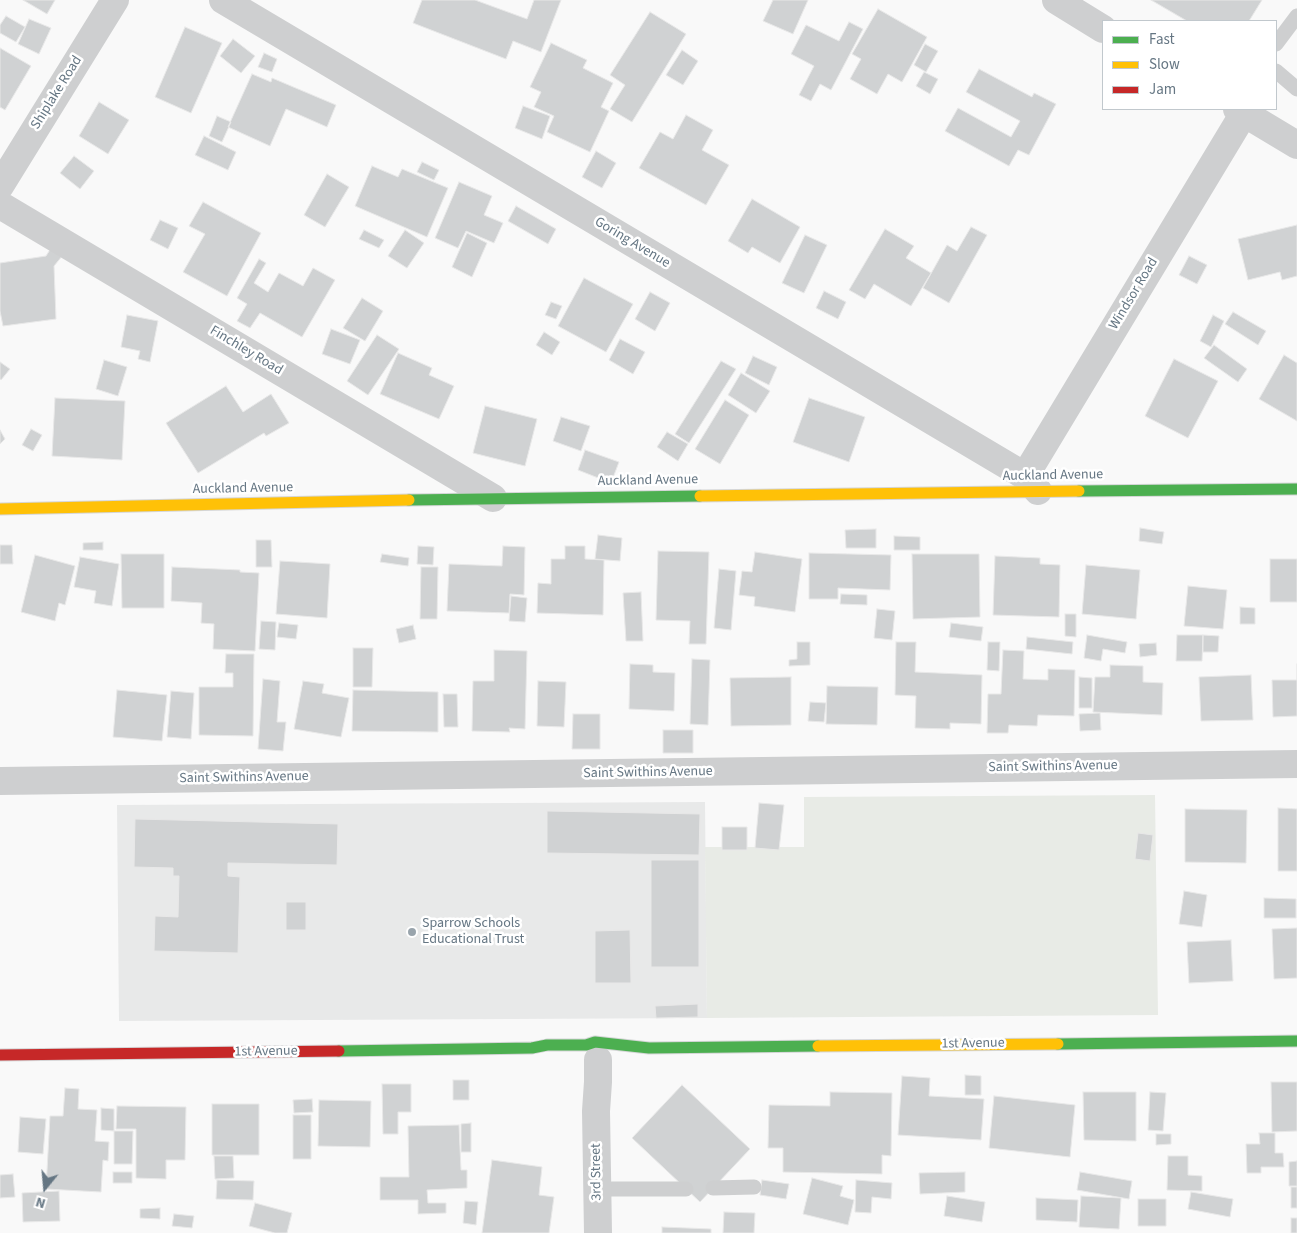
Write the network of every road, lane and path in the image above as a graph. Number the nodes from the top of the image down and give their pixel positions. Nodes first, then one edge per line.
1 (115, 0) edge
2 (223, 0) edge
3 (1056, 0) edge
4 (1297, 16) edge
5 (1102, 27) edge
6 (1277, 43) edge
7 (1277, 73) edge
8 (1297, 89) edge
9 (1240, 111) edge
10 (1297, 145) edge
11 (0, 186) edge
12 (0, 205) edge
13 (1031, 483) junction
14 (1297, 488) edge
15 (493, 498) junction
16 (0, 509) edge
17 (1297, 764) edge
18 (0, 781) edge
19 (1297, 1041) edge
20 (532, 1048) joint
21 (649, 1048) joint
22 (593, 1052) junction
23 (0, 1055) edge
24 (754, 1187) dead end
25 (686, 1188) dead end
26 (713, 1188) dead end
27 (597, 1189) junction
28 (598, 1233) edge

1 - 11 street, Shiplake Road
2 - 13 street, Goring Avenue
3 - 5 street
4 - 6 lane
7 - 8 lane
9 - 10 street
9 - 13 street, Windsor Road
12 - 15 street, Finchley Road
13 - 14 street, Auckland Avenue
13 - 15 street, Auckland Avenue
15 - 16 street, Auckland Avenue
17 - 18 street, Saint Swithins Avenue
19 - 21 street, 1st Avenue
20 - 22 street, 1st Avenue
20 - 23 street, 1st Avenue
21 - 22 street, 1st Avenue
22 - 27 street, 3rd Street
24 - 26 lane
25 - 27 lane
27 - 28 street, 3rd Street

